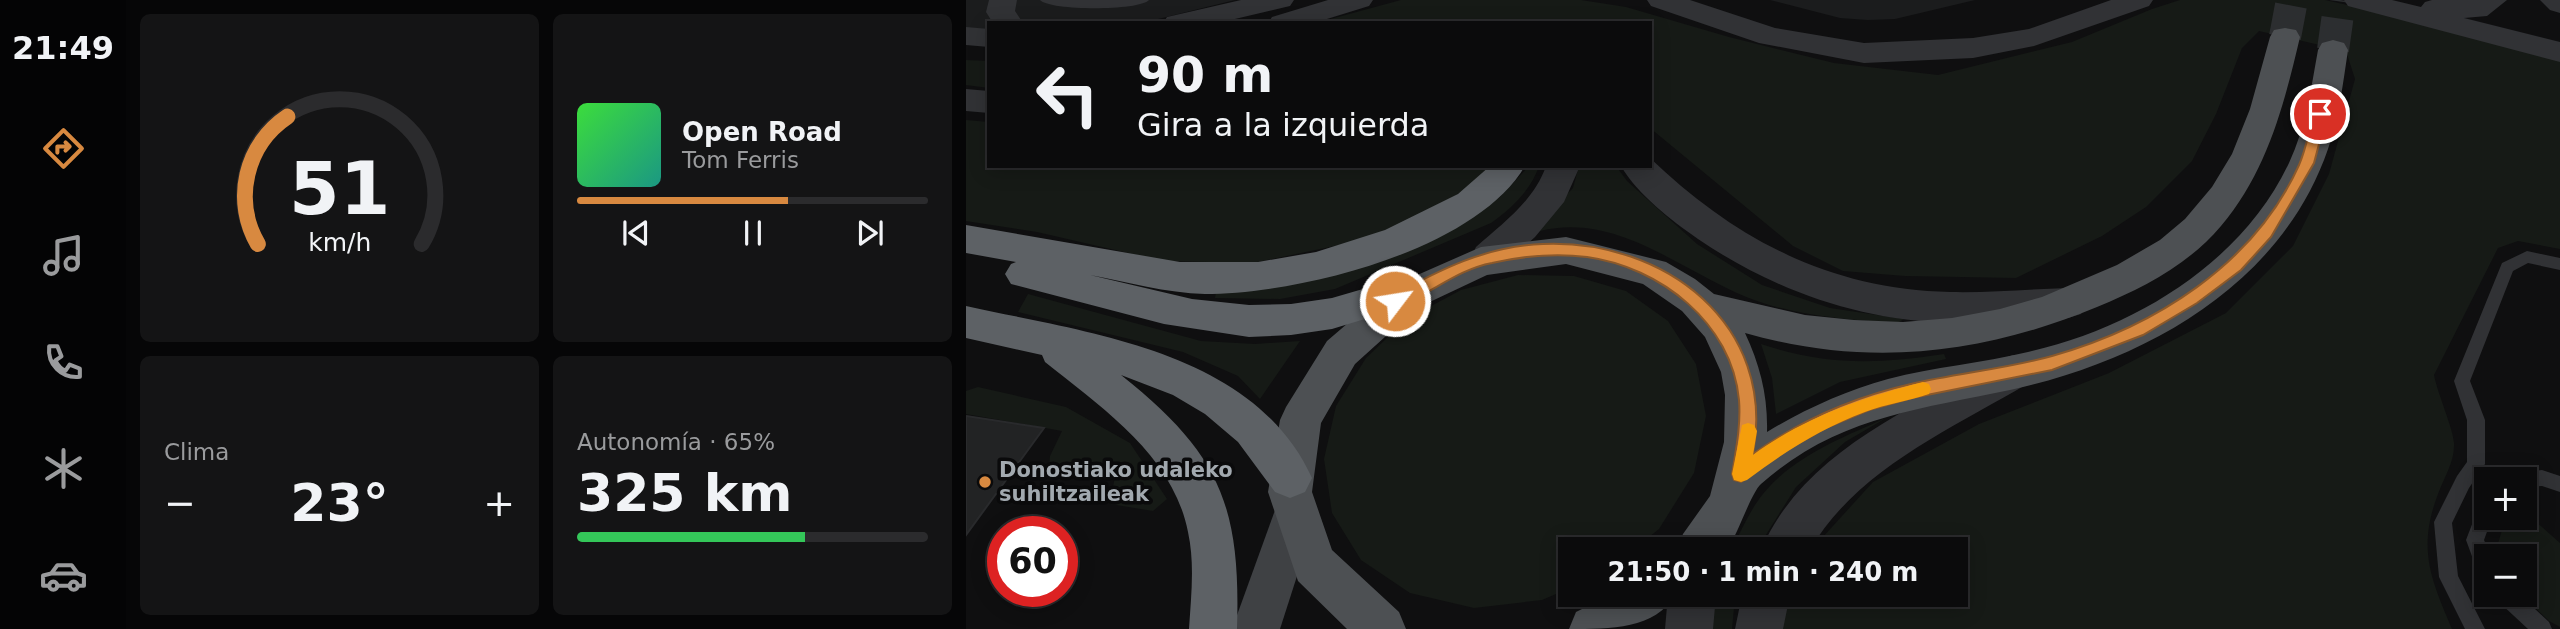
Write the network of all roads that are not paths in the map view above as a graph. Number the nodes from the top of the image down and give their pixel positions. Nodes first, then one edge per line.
1 (1003, 0) edge
2 (1044, 0) edge
3 (1140, 0) edge
4 (1280, 0) edge
5 (1359, 0) edge
6 (1661, 0) edge
7 (1737, 0) edge
8 (2073, 0) edge
9 (2139, 0) edge
10 (2358, 0) edge
11 (2493, 0) edge
12 (2554, 0) edge
13 (2416, 3) edge
14 (2560, 4) edge
15 (1007, 21) edge
16 (1186, 21) edge
17 (1289, 21) edge
18 (966, 37) edge
19 (2285, 37) tunnel mouth
20 (987, 38) edge
21 (2560, 41) edge
22 (2333, 50) tunnel mouth
23 (2560, 51) edge
24 (966, 60) edge
25 (987, 61) edge
26 (966, 100) edge
27 (987, 102) edge
28 (1506, 168) edge
29 (1562, 168) edge
30 (1640, 168) edge
31 (966, 239) edge
32 (1489, 257) junction
33 (966, 261) edge
34 (2560, 264) edge
35 (1411, 290) junction
36 (2073, 303) junction
37 (1702, 306) junction
38 (966, 322) edge
39 (1049, 342) junction
40 (2013, 372) junction
41 (1741, 474) junction
42 (2537, 478) edge
43 (2560, 484) edge
44 (1292, 498) junction
45 (1709, 537) edge
46 (1792, 537) edge
47 (1634, 607) edge
48 (1691, 607) edge
49 (1764, 607) edge
50 (2519, 607) edge
51 (1213, 629) edge
52 (1256, 629) edge
53 (1382, 629) edge
54 (1593, 629) edge
55 (1689, 629) edge
56 (1759, 629) edge
57 (2475, 629) edge
58 (2542, 629) edge

1 - 15 street
2 - 3 street
4 - 16 street
5 - 17 street
6 - 9 street
7 - 8 street
10 - 23 street
11 - 13 street
12 - 14 street
13 - 21 street
18 - 20 street
19 - 36 main road
22 - 40 main road
24 - 25 street
26 - 27 street
28 - 31 highway
29 - 32 street
30 - 36 street
32 - 35 main road
32 - 37 main road
33 - 35 highway
34 - 57 lane
35 - 44 main road
36 - 37 main road
37 - 41 main road
38 - 39 highway
39 - 44 highway
39 - 51 highway
40 - 41 main road
40 - 46 street
41 - 45 main road
42 - 43 lane
44 - 52 main road
44 - 53 main road
47 - 54 main road
48 - 55 street
49 - 56 street
50 - 58 lane

